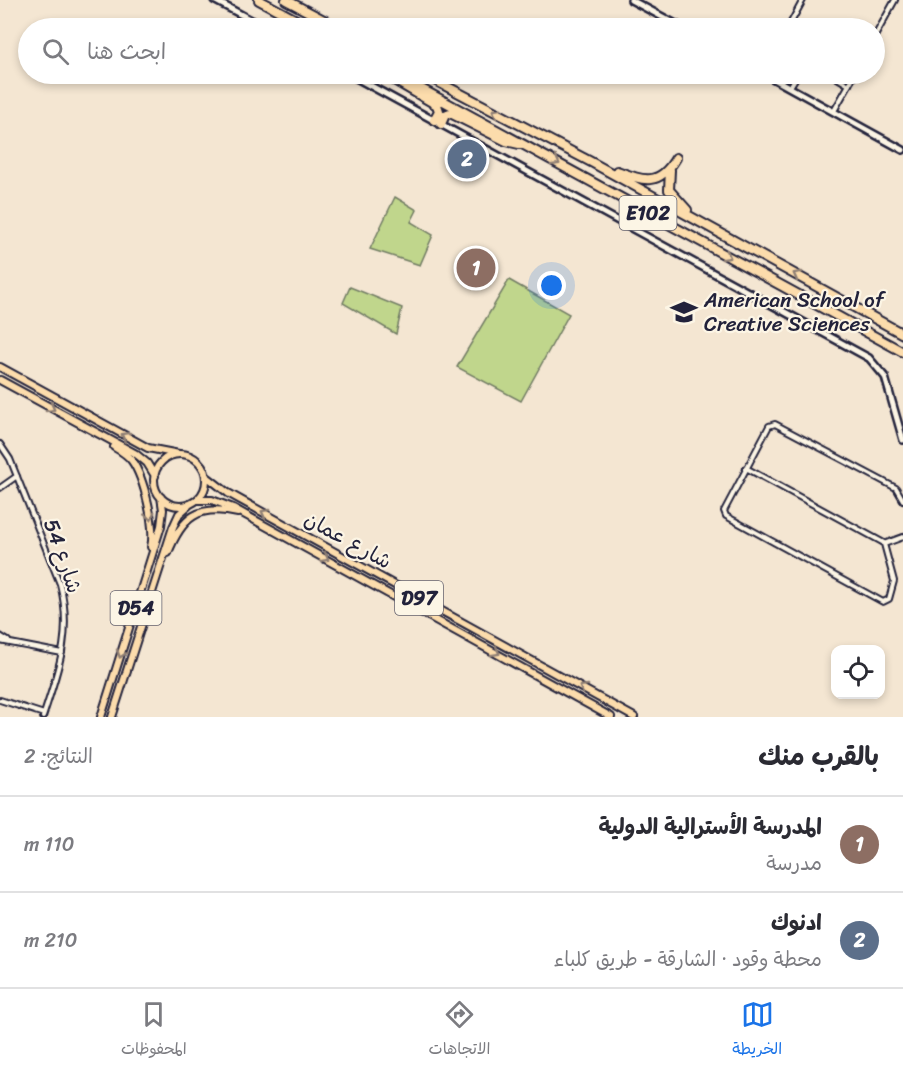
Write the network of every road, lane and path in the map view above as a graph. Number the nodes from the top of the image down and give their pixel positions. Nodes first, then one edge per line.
1 (214, 0) edge
2 (259, 0) edge
3 (286, 0) edge
4 (295, 0) edge
5 (631, 0) edge
6 (803, 0) edge
7 (895, 0) edge
8 (247, 18) edge
9 (292, 18) edge
10 (320, 18) edge
11 (328, 18) edge
12 (665, 18) edge
13 (793, 18) edge
14 (885, 18) edge
15 (367, 84) edge
16 (401, 84) edge
17 (412, 84) edge
18 (442, 84) edge
19 (784, 84) edge
20 (792, 84) edge
21 (849, 85) edge
22 (790, 87) junction
23 (834, 111) junction
24 (437, 122) junction
25 (525, 145) junction
26 (903, 150) edge
27 (676, 158) dead end
28 (593, 163) junction
29 (670, 168) junction
30 (702, 222) junction
31 (903, 334) edge
32 (903, 352) edge
33 (0, 367) edge
34 (0, 380) edge
35 (100, 435) junction
36 (903, 440) edge
37 (0, 444) edge
38 (179, 454) junction
39 (746, 468) junction
40 (17, 476) junction
41 (155, 476) junction
42 (206, 476) junction
43 (0, 488) edge
44 (161, 497) junction
45 (197, 500) junction
46 (903, 500) edge
47 (190, 504) junction
48 (244, 514) junction
49 (903, 537) edge
50 (884, 543) junction
51 (161, 563) junction
52 (149, 566) junction
53 (0, 636) edge
54 (0, 641) edge
55 (15, 644) junction
56 (62, 653) junction
57 (0, 700) edge
58 (43, 715) edge
59 (101, 717) edge
60 (112, 717) edge
61 (611, 717) edge
62 (634, 717) edge

1 - 8 street
2 - 9 highway
3 - 10 highway
4 - 11 highway
5 - 12 street
6 - 13 street
7 - 14 street
15 - 24 street
16 - 24 highway
17 - 25 highway, E102
28 -> 18 highway, E102
19 - 22 street
20 - 22 street
21 - 23 street
22 - 23 street
23 - 26 street
24 - 25 highway
24 - 36 street
25 -> 32 highway, E102
27 - 29 highway
28 - 29 highway
28 - 30 highway, E102
29 - 30 highway
31 -> 30 highway, E102
38 -> 33 main road
34 -> 35 main road
35 - 41 main road
35 -> 52 main road
37 - 40 street, شارع 54
38 - 41 main road
38 - 42 main road
39 - 46 street
39 - 50 street
39 - 50 street
40 - 43 street
40 - 56 street, شارع 54
41 - 44 main road
42 - 45 main road
62 -> 42 main road, شارع عمان / D97
44 - 47 main road
44 - 52 main road, D54
45 - 47 main road
45 - 48 main road, شارع عمان / D97
47 - 51 main road, D54
48 - 51 main road
48 -> 61 main road, شارع عمان / D97
49 - 50 street
51 - 60 main road, D54
52 -> 59 main road, D54
53 - 55 street
54 - 55 street
55 - 56 street
56 - 58 street, شارع 54
57 - 58 street

